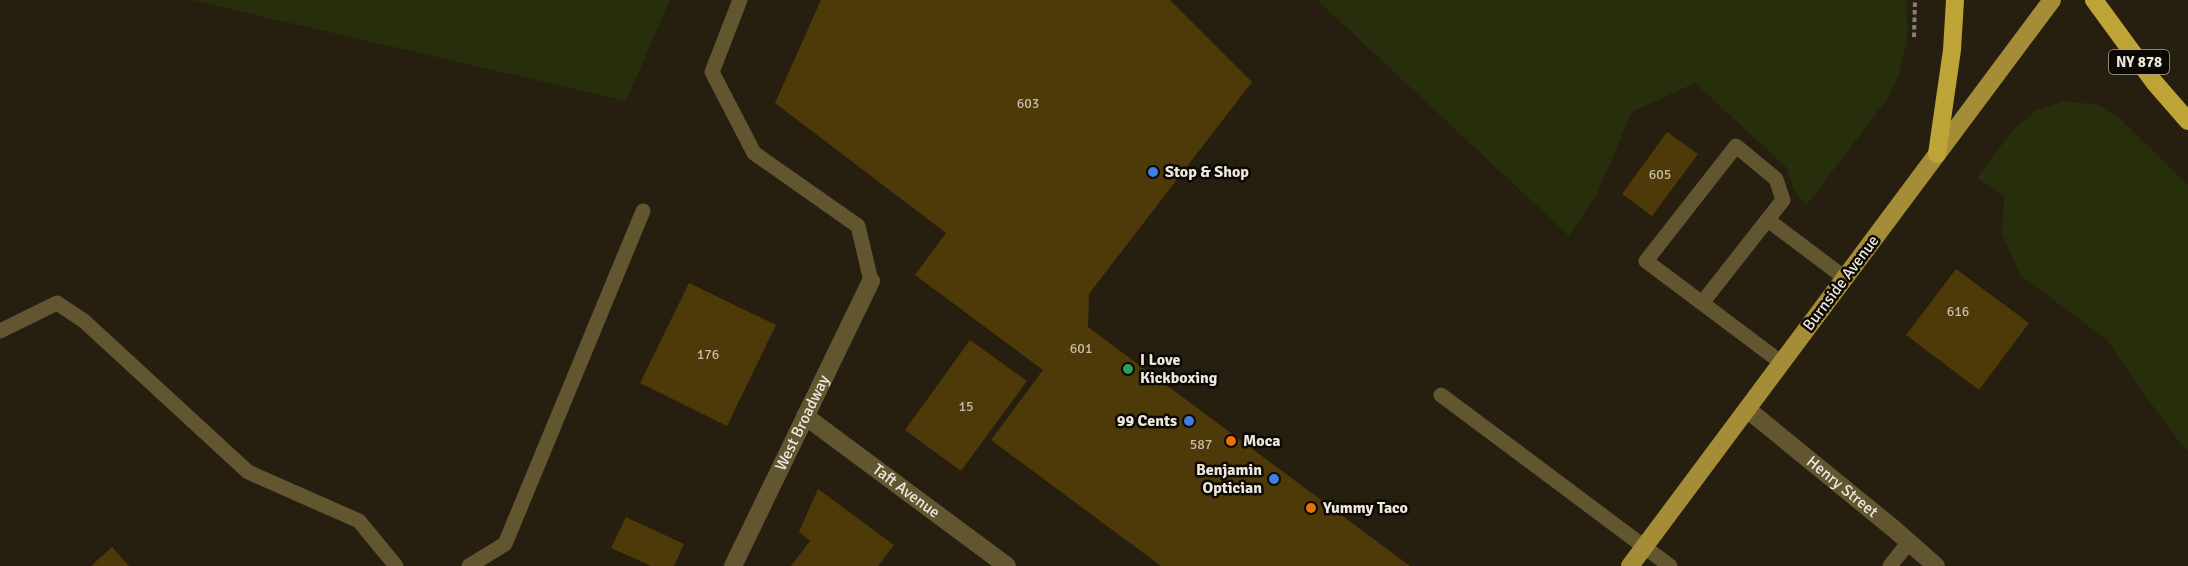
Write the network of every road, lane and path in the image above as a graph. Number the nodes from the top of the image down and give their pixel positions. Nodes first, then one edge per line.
1 (740, 0) edge
2 (1915, 0) edge
3 (1955, 0) edge
4 (2052, 0) edge
5 (2094, 0) edge
6 (1914, 37) dead end
7 (2188, 121) edge
8 (1937, 154) junction
9 (643, 211) dead end
10 (1768, 220) junction
11 (1845, 278) junction
12 (871, 281) joint
13 (1702, 303) junction
14 (0, 331) edge
15 (1782, 363) junction
16 (1442, 395) dead end
17 (1747, 409) junction
18 (805, 416) junction
19 (1909, 542) junction
20 (1644, 546) junction
21 (396, 566) edge
22 (470, 566) edge
23 (733, 566) edge
24 (1007, 566) edge
25 (1630, 566) edge
26 (1670, 566) edge
27 (1890, 566) edge
28 (1936, 566) edge

1 - 12 lane
2 - 6 path
3 - 8 highway
4 - 8 main road, Burnside Avenue
5 - 7 highway, NY 878
8 - 11 main road, Burnside Avenue
9 - 22 lane
10 - 11 lane
10 - 13 lane
10 - 13 lane
11 - 15 main road, Burnside Avenue
12 - 18 street, West Broadway
13 - 15 lane
14 - 21 lane
15 - 17 main road, Burnside Avenue
16 - 20 lane
17 - 19 street, Henry Street
17 - 20 main road, Burnside Avenue
18 - 23 street, West Broadway
18 - 24 street, Taft Avenue
19 - 27 lane
19 - 28 street, Henry Street
20 - 25 main road, Burnside Avenue
20 - 26 lane

